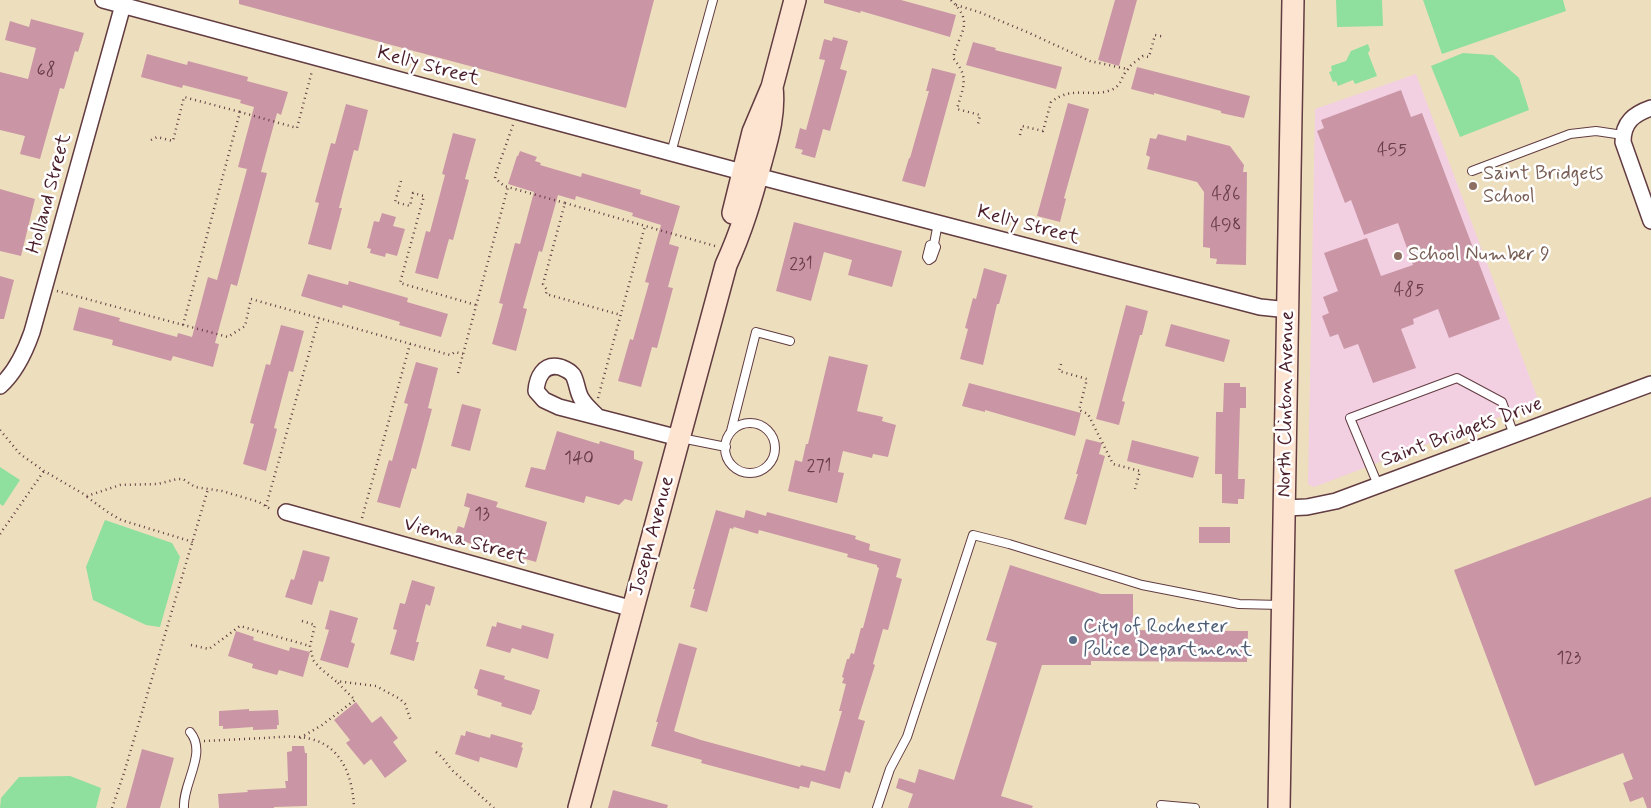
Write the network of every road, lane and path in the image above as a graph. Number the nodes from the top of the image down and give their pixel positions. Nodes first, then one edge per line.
1 (103, 0) edge
2 (713, 0) edge
3 (795, 0) edge
4 (951, 0) edge
5 (1293, 0) edge
6 (956, 5) junction
7 (123, 6) junction
8 (1165, 37) dead end
9 (316, 58) junction
10 (1127, 69) junction
11 (1651, 108) edge
12 (240, 112) junction
13 (518, 112) junction
14 (978, 124) dead end
15 (1020, 135) dead end
16 (1623, 135) junction
17 (151, 140) dead end
18 (671, 153) junction
19 (1472, 171) dead end
20 (750, 174) junction
21 (401, 181) dead end
22 (508, 187) junction
23 (565, 203) junction
24 (1651, 221) edge
25 (938, 223) junction
26 (645, 226) junction
27 (934, 244) dead end
28 (726, 257) junction
29 (44, 288) junction
30 (476, 304) junction
31 (1289, 310) junction
32 (621, 314) junction
33 (319, 318) junction
34 (183, 325) junction
35 (790, 341) dead end
36 (410, 344) junction
37 (463, 354) junction
38 (1061, 364) dead end
39 (458, 373) dead end
40 (1651, 384) edge
41 (0, 386) edge
42 (595, 414) joint
43 (0, 430) edge
44 (730, 433) junction
45 (1514, 435) junction
46 (679, 438) junction
47 (726, 447) junction
48 (44, 471) junction
49 (1378, 485) junction
50 (208, 489) junction
51 (1135, 489) dead end
52 (87, 496) junction
53 (266, 506) junction
54 (1285, 508) junction
55 (280, 511) joint
56 (358, 533) junction
57 (0, 534) edge
58 (192, 542) junction
59 (1283, 605) junction
60 (633, 609) junction
61 (302, 621) dead end
62 (191, 645) dead end
63 (310, 646) junction
64 (336, 681) junction
65 (411, 721) dead end
66 (190, 732) dead end
67 (300, 738) junction
68 (196, 742) junction
69 (436, 752) dead end
70 (1161, 806) dead end
71 (112, 808) edge
72 (184, 808) edge
73 (354, 808) edge
74 (494, 808) edge
75 (579, 808) edge
76 (877, 808) edge
77 (1196, 808) edge
78 (1279, 808) edge

1 - 7 street, Kelly Street
2 - 18 lane
3 - 20 main road, Joseph Avenue
4 - 6 path
5 - 31 main road, North Clinton Avenue
6 - 10 path
6 - 14 path
7 - 9 street, Kelly Street
7 - 29 street, Holland Street
8 - 10 path
9 - 12 path
9 - 13 street, Kelly Street
10 - 15 path
11 - 16 street
12 - 17 path
12 - 34 path
13 - 18 street, Kelly Street
13 - 22 path
16 - 19 lane
16 - 24 street
18 - 20 street, Kelly Street
20 - 25 street, Kelly Street
20 - 28 main road, Joseph Avenue
21 - 30 path
22 - 23 path
22 - 30 path
23 - 26 path
23 - 32 path
25 - 27 lane
25 - 31 street, Kelly Street
26 - 28 path
26 - 32 path
28 - 46 main road, Joseph Avenue
29 - 34 path
29 - 41 street, Holland Street
30 - 37 path
31 - 54 main road, North Clinton Avenue
32 - 42 path
33 - 34 path
33 - 36 path
33 - 53 path
35 - 44 lane
36 - 37 path
36 - 56 path
37 - 39 path
38 - 51 path
40 - 45 street, Saint Bridgets Drive
42 - 46 street
43 - 48 path
44 - 47 lane
44 - 47 lane
45 - 49 street, Saint Bridgets Drive
45 - 49 lane
46 - 47 lane
46 - 60 main road, Joseph Avenue
48 - 52 path
48 - 57 path
49 - 54 street, Saint Bridgets Drive
50 - 52 path
50 - 53 path
50 - 58 path
52 - 58 path
53 - 55 path
54 - 59 main road, North Clinton Avenue
55 - 56 street, Vienna Street
56 - 60 street, Vienna Street
58 - 71 path
59 - 76 lane
59 - 78 main road, North Clinton Avenue
60 - 75 main road, Joseph Avenue
61 - 63 path
62 - 63 path
63 - 64 path
64 - 65 path
64 - 67 path
66 - 68 lane
67 - 68 path
67 - 73 path
68 - 72 lane
69 - 74 path
70 - 77 lane

